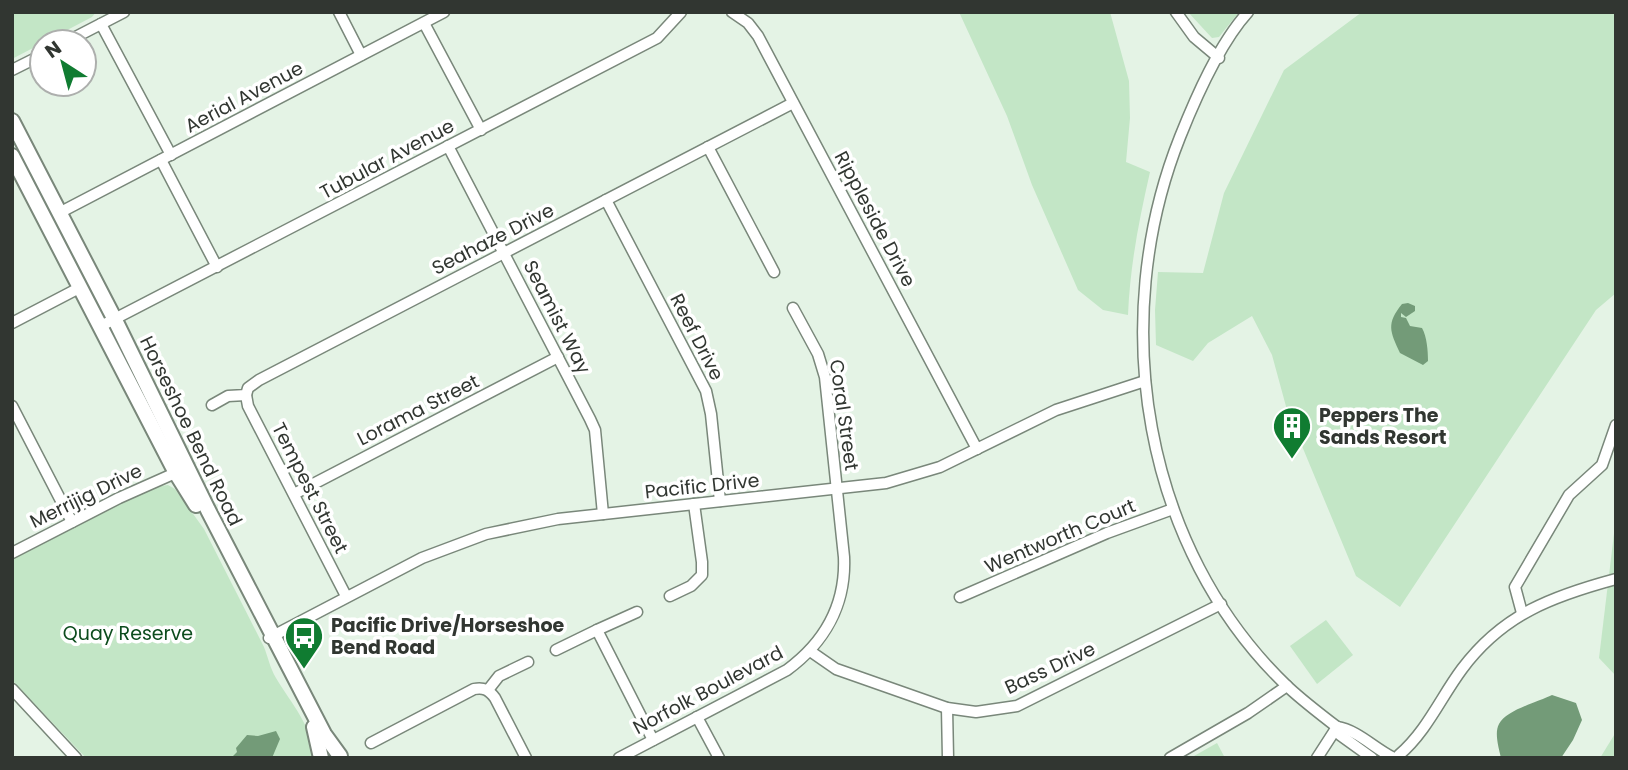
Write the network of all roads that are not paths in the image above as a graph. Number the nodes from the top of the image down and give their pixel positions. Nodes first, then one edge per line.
1 (124, 12) edge
2 (339, 12) edge
3 (444, 12) edge
4 (681, 12) edge
5 (732, 12) edge
6 (1175, 12) edge
7 (1248, 12) edge
8 (111, 15) edge
9 (424, 23) junction
10 (101, 24) junction
11 (93, 28) edge
12 (361, 55) junction
13 (1219, 58) junction
14 (28, 62) edge
15 (12, 70) edge
16 (793, 103) junction
17 (12, 121) edge
18 (481, 130) junction
19 (448, 146) junction
20 (708, 147) junction
21 (171, 155) junction
22 (12, 156) edge
23 (161, 160) junction
24 (606, 200) junction
25 (59, 212) junction
26 (504, 252) junction
27 (218, 267) junction
28 (775, 272) dead end
29 (81, 287) junction
30 (793, 308) dead end
31 (115, 320) junction
32 (12, 323) edge
33 (101, 327) junction
34 (558, 357) junction
35 (1145, 381) junction
36 (246, 395) junction
37 (212, 405) dead end
38 (12, 406) edge
39 (1616, 425) edge
40 (977, 449) junction
41 (182, 470) junction
42 (837, 490) junction
43 (293, 494) junction
44 (720, 501) junction
45 (694, 504) junction
46 (1173, 509) junction
47 (603, 514) junction
48 (72, 522) junction
49 (12, 552) edge
50 (1616, 579) edge
51 (346, 596) junction
52 (670, 596) dead end
53 (960, 597) dead end
54 (1221, 604) junction
55 (637, 612) dead end
56 (1522, 613) junction
57 (597, 631) junction
58 (271, 637) junction
59 (556, 650) dead end
60 (810, 651) junction
61 (528, 662) dead end
62 (1287, 686) junction
63 (12, 689) edge
64 (488, 690) junction
65 (947, 708) junction
66 (697, 717) junction
67 (1337, 726) junction
68 (653, 740) junction
69 (370, 743) dead end
70 (341, 757) edge
71 (1400, 757) edge
72 (76, 758) edge
73 (323, 758) edge
74 (526, 758) edge
75 (619, 758) edge
76 (719, 758) edge
77 (948, 758) edge
78 (1170, 758) edge
79 (1317, 758) edge
80 (1372, 758) edge

1 - 8 street
2 - 12 street
3 - 9 street, Aerial Avenue
4 - 18 street, Tubular Avenue
5 - 16 street, Rippleside Drive
6 - 13 street
7 - 13 street
8 - 10 street
9 - 12 street, Aerial Avenue
9 - 18 street
10 - 11 street
10 - 21 street
12 - 21 street, Aerial Avenue
13 - 35 street
14 - 15 street
16 - 20 street, Seahaze Drive
16 - 40 street, Rippleside Drive
17 - 25 street, Horseshoe Bend Road
18 - 19 street, Tubular Avenue
19 - 26 street, Seamist Way
19 - 27 street, Tubular Avenue
20 - 24 street, Seahaze Drive
20 - 28 street
21 - 23 street, Aerial Avenue
22 - 29 street, Horseshoe Bend Road
23 - 25 street, Aerial Avenue
23 - 27 street
24 - 26 street, Seahaze Drive
24 - 44 street, Reef Drive
25 - 31 street, Horseshoe Bend Road
26 - 34 street, Seamist Way
26 - 36 street, Seahaze Drive
27 - 31 street, Tubular Avenue
29 - 32 street
29 - 33 street, Horseshoe Bend Road
30 - 42 street, Coral Street
31 - 33 street, Tubular Avenue
31 - 41 street, Horseshoe Bend Road
33 - 41 street, Horseshoe Bend Road
34 - 43 street, Lorama Street
34 - 47 street, Seamist Way
35 - 40 street, Pacific Drive
35 - 46 street
36 - 37 street, Seahaze Drive
36 - 43 street, Tempest Street
38 - 48 street
39 - 56 street
40 - 42 street, Pacific Drive
41 - 48 street, Merrijig Drive
41 - 58 street, Horseshoe Bend Road
42 - 44 street, Pacific Drive
42 - 60 street, Norfolk Boulevard
43 - 51 street, Tempest Street
44 - 45 street, Pacific Drive
45 - 47 street, Pacific Drive
45 - 52 street
46 - 53 street, Wentworth Court
46 - 54 street
47 - 51 street, Pacific Drive
48 - 49 street, Merrijig Drive
50 - 56 street
51 - 58 street, Pacific Drive
54 - 62 street
54 - 65 street, Bass Drive
55 - 57 street
56 - 71 street
57 - 59 street
57 - 68 street
58 - 70 street, Horseshoe Bend Road
58 - 73 street, Horseshoe Bend Road
60 - 65 street, Bass Drive
60 - 66 street, Norfolk Boulevard
61 - 64 street
62 - 67 street
62 - 78 street
63 - 72 street
64 - 69 street
64 - 74 street
65 - 77 street
66 - 68 street, Norfolk Boulevard
66 - 76 street
67 - 71 street
67 - 79 street
67 - 80 street
68 - 75 street, Norfolk Boulevard
70 - 73 street

